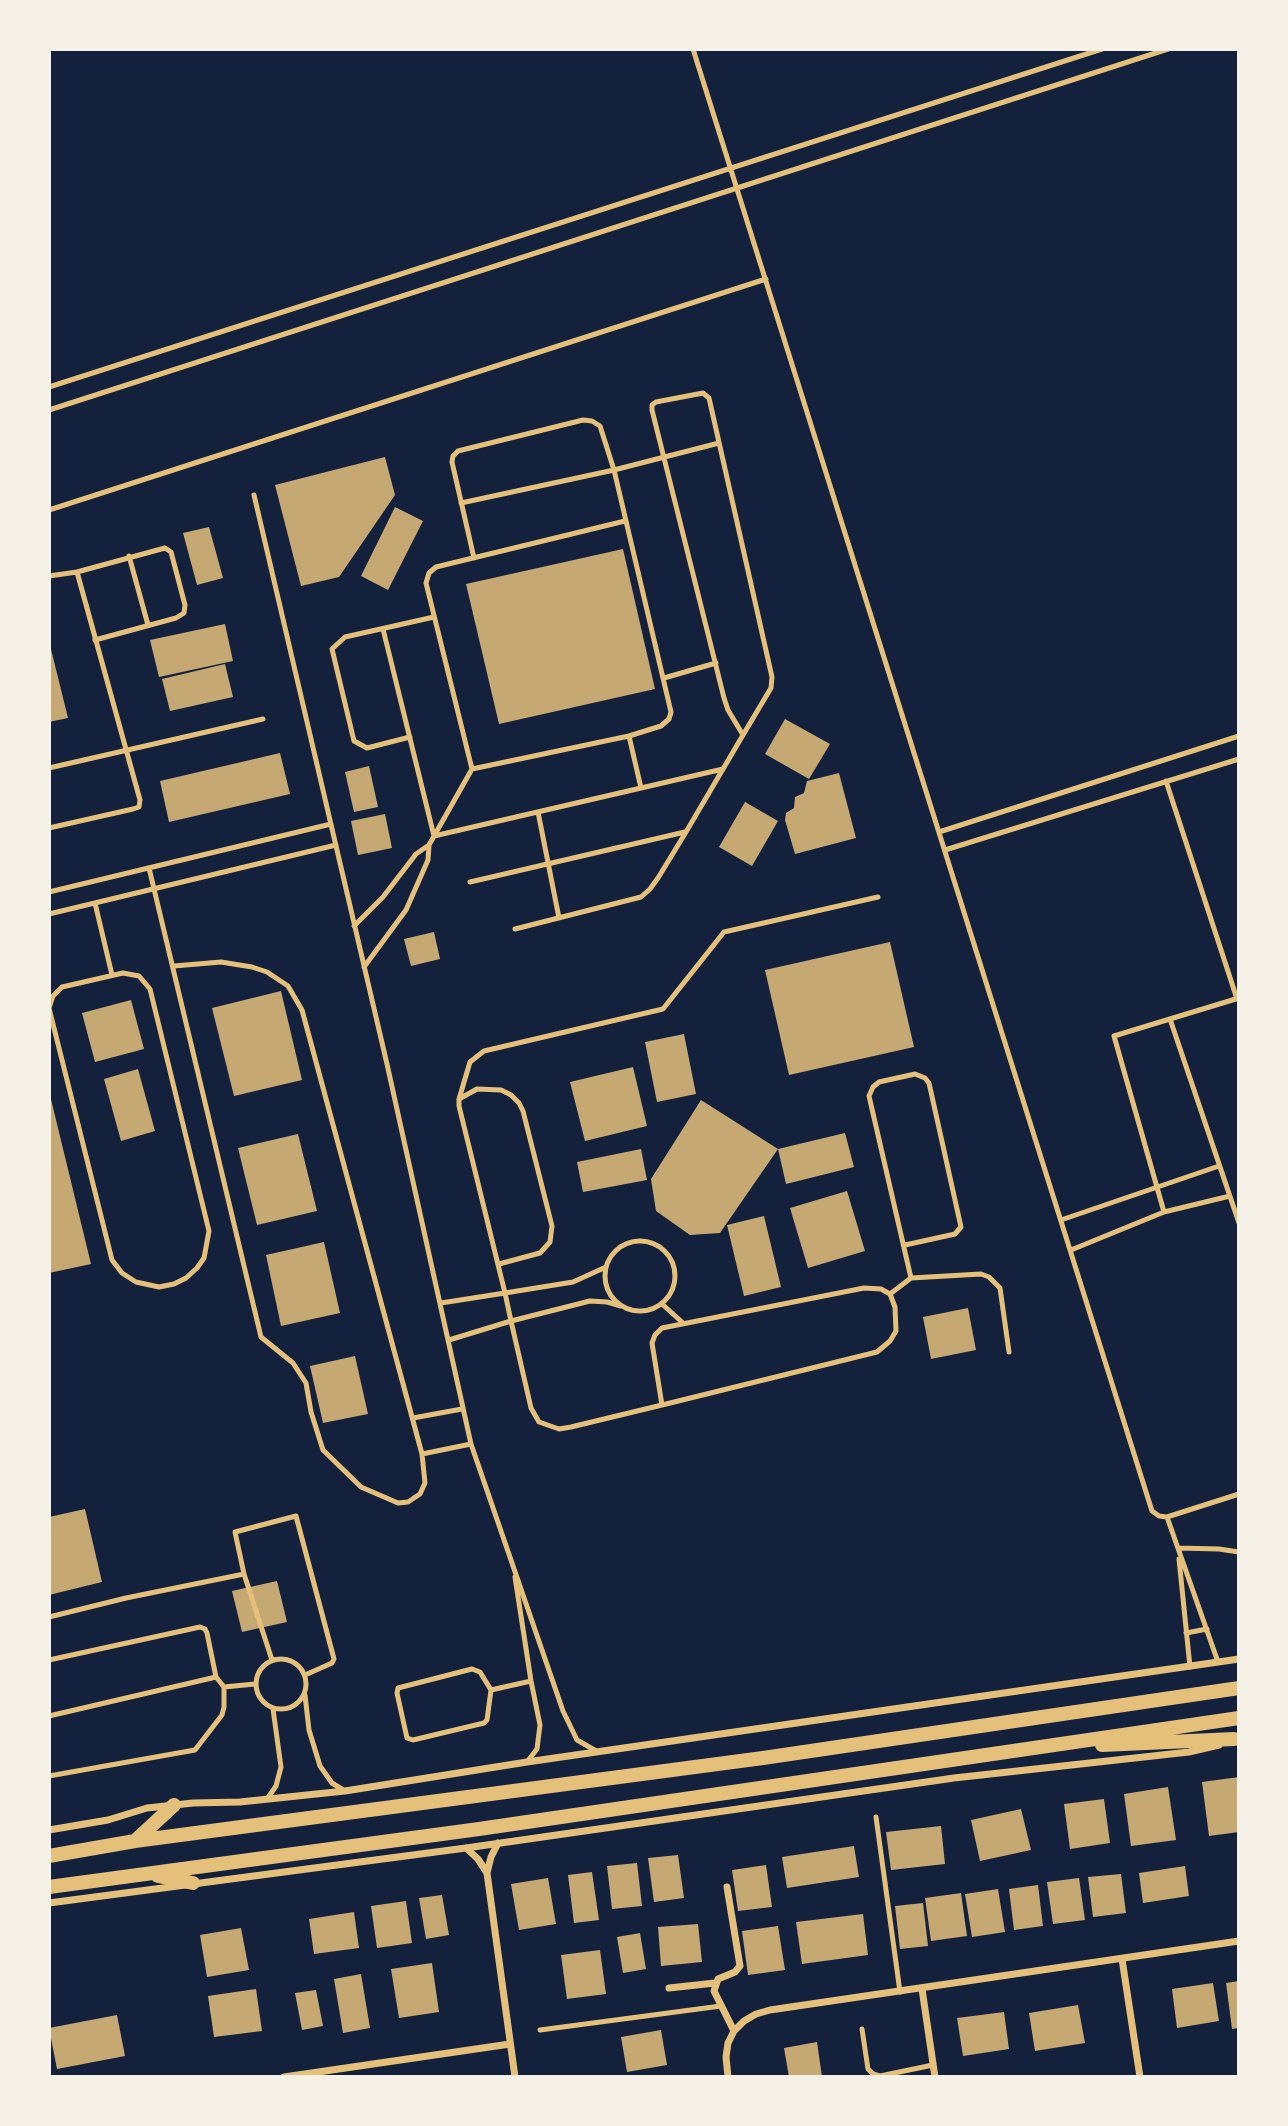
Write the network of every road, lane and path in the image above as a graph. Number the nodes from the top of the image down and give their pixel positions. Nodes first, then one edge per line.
1 (693, 49) edge
2 (1102, 49) edge
3 (1168, 49) edge
4 (730, 167) junction
5 (737, 187) junction
6 (766, 279) junction
7 (49, 387) edge
8 (49, 410) edge
9 (719, 443) junction
10 (664, 457) junction
11 (614, 470) junction
12 (254, 495) dead end
13 (461, 503) junction
14 (49, 510) edge
15 (625, 521) junction
16 (129, 556) junction
17 (474, 558) junction
18 (77, 572) junction
19 (49, 576) edge
20 (434, 617) junction
21 (148, 625) junction
22 (383, 629) junction
23 (95, 640) junction
24 (716, 663) junction
25 (664, 678) junction
26 (263, 719) dead end
27 (743, 735) junction
28 (629, 736) junction
29 (1239, 736) edge
30 (410, 737) junction
31 (126, 750) junction
32 (1239, 759) edge
33 (49, 768) edge
34 (472, 769) junction
35 (723, 769) junction
36 (1166, 781) junction
37 (641, 788) junction
38 (538, 812) junction
39 (331, 824) junction
40 (49, 828) edge
41 (686, 832) junction
42 (939, 832) junction
43 (434, 836) junction
44 (336, 845) junction
45 (429, 845) junction
46 (945, 850) junction
47 (549, 864) junction
48 (149, 868) junction
49 (470, 882) dead end
50 (154, 888) junction
51 (49, 892) edge
52 (878, 897) dead end
53 (95, 903) junction
54 (49, 914) edge
55 (559, 918) junction
56 (354, 926) junction
57 (515, 929) dead end
58 (174, 966) junction
59 (364, 967) junction
60 (112, 975) junction
61 (51, 996) edge
62 (1238, 999) edge
63 (49, 1008) edge
64 (1170, 1019) junction
65 (459, 1099) junction
66 (1219, 1166) junction
67 (1158, 1189) junction
68 (1230, 1196) junction
69 (1164, 1212) junction
70 (1061, 1220) junction
71 (1239, 1223) edge
72 (905, 1245) junction
73 (1070, 1250) junction
74 (499, 1264) junction
75 (606, 1267) junction
76 (911, 1278) junction
77 (505, 1293) junction
78 (890, 1294) junction
79 (440, 1303) junction
80 (662, 1304) junction
81 (621, 1306) junction
82 (511, 1321) junction
83 (683, 1323) junction
84 (449, 1340) junction
85 (1009, 1352) dead end
86 (662, 1405) junction
87 (462, 1409) junction
88 (413, 1418) junction
89 (471, 1444) junction
90 (422, 1454) junction
91 (1239, 1494) edge
92 (1167, 1517) junction
93 (1178, 1548) junction
94 (1239, 1552) edge
95 (512, 1560) junction
96 (243, 1574) junction
97 (49, 1617) edge
98 (1207, 1629) junction
99 (1186, 1633) junction
100 (49, 1660) edge
101 (272, 1660) junction
102 (1239, 1660) edge
103 (1218, 1662) junction
104 (1190, 1667) junction
105 (305, 1675) junction
106 (216, 1678) junction
107 (531, 1681) junction
108 (255, 1684) junction
109 (224, 1687) junction
110 (1239, 1688) edge
111 (491, 1690) junction
112 (305, 1693) junction
113 (273, 1709) junction
114 (49, 1716) edge
115 (1239, 1718) edge
116 (1237, 1738) edge
117 (1021, 1749) junction
118 (598, 1752) junction
119 (527, 1762) junction
120 (49, 1776) edge
121 (345, 1791) junction
122 (267, 1799) junction
123 (174, 1804) junction
124 (876, 1817) dead end
125 (49, 1830) edge
126 (135, 1841) junction
127 (498, 1843) junction
128 (466, 1848) junction
129 (49, 1856) edge
130 (147, 1873) junction
131 (487, 1873) junction
132 (193, 1883) junction
133 (49, 1887) edge
134 (727, 1887) dead end
135 (49, 1903) edge
136 (1239, 1941) edge
137 (1122, 1959) junction
138 (715, 1983) junction
139 (669, 1988) dead end
140 (922, 1989) junction
141 (900, 1992) junction
142 (721, 2006) junction
143 (862, 2029) dead end
144 (540, 2030) dead end
145 (734, 2031) junction
146 (510, 2044) junction
147 (933, 2065) junction
148 (302, 2076) edge
149 (284, 2077) edge
150 (515, 2077) edge
151 (728, 2077) edge
152 (935, 2077) edge
153 (1140, 2077) edge

1 - 4 lane
2 - 4 lane
3 - 5 lane
4 - 5 lane
4 - 7 lane
5 - 6 lane
5 - 8 lane
6 - 14 lane
6 - 42 lane
9 - 10 lane
9 - 10 lane
9 - 27 lane
10 - 11 lane
10 - 24 lane
11 - 13 lane
11 - 13 lane
11 - 15 lane
12 - 39 lane
13 - 17 lane
15 - 17 lane
15 - 25 lane
16 - 18 lane
16 - 21 lane
16 - 21 lane
17 - 20 lane
18 - 19 lane
18 - 23 lane
20 - 22 lane
20 - 34 lane
21 - 23 lane
22 - 30 lane
22 - 30 lane
23 - 31 lane
24 - 25 lane
24 - 27 lane
25 - 28 lane
26 - 31 lane
27 - 35 lane
28 - 34 lane
28 - 37 lane
29 - 42 lane
30 - 43 lane
31 - 33 lane
31 - 40 lane
32 - 36 lane
34 - 43 lane
35 - 37 lane
35 - 41 lane
36 - 46 lane
36 - 62 lane
37 - 38 lane
38 - 43 lane
38 - 47 lane
39 - 44 lane
39 - 48 lane
41 - 47 lane
41 - 55 lane
42 - 46 lane
43 - 45 lane
44 - 50 lane
44 - 56 lane
45 - 56 lane
45 - 59 lane
46 - 70 lane
47 - 49 lane
47 - 55 lane
48 - 50 lane
48 - 51 lane
50 - 53 lane
50 - 58 lane
52 - 65 lane
53 - 54 lane
53 - 60 lane
55 - 57 lane
56 - 59 lane
58 - 88 lane
58 - 90 lane
59 - 79 lane
60 - 61 lane
60 - 63 lane
61 - 63 lane
62 - 64 lane
64 - 66 lane
64 - 67 lane
65 - 74 lane
65 - 74 lane
66 - 67 lane
66 - 68 lane
67 - 69 lane
67 - 70 lane
68 - 69 lane
68 - 71 lane
69 - 73 lane
70 - 73 lane
72 - 72 lane
72 - 76 lane
73 - 92 lane
74 - 77 lane
75 - 77 lane
75 - 80 lane
75 - 81 lane
76 - 78 lane
76 - 85 lane
77 - 79 lane
77 - 82 lane
78 - 83 lane
78 - 86 lane
79 - 84 lane
80 - 81 lane
80 - 83 lane
81 - 82 lane
82 - 84 lane
82 - 86 lane
83 - 86 lane
84 - 87 lane
87 - 88 lane
87 - 89 lane
88 - 90 lane
89 - 90 lane
89 - 95 lane
91 - 92 lane
92 - 93 lane
93 - 94 lane
93 - 98 lane
93 - 99 lane
95 - 107 lane
95 - 118 lane
96 - 97 lane
96 - 101 lane
96 - 105 lane
98 - 99 lane
98 - 103 lane
99 - 104 lane
100 - 106 lane
101 - 105 lane
101 - 108 lane
102 - 103 street
103 - 104 street
104 - 118 street
105 - 112 lane
106 - 109 lane
106 - 114 lane
107 - 111 lane
107 - 119 lane
108 - 109 lane
108 - 113 lane
109 - 120 lane
110 - 126 main road
111 - 111 lane
112 - 113 lane
112 - 121 lane
113 - 122 lane
115 - 117 main road
116 - 117 main road
116 - 127 street
117 - 130 main road
118 - 119 street
119 - 121 street
121 - 122 street
122 - 123 street
123 - 125 street
123 - 126 main road
124 - 141 lane
126 - 129 main road
127 - 128 street
127 - 131 street
128 - 131 street
128 - 132 street
130 - 132 main road
130 - 133 main road
131 - 146 street
132 - 135 street
134 - 138 street
136 - 137 street
137 - 140 street
137 - 153 street
138 - 139 street
138 - 142 street
140 - 141 street
140 - 147 street
141 - 145 street
142 - 144 lane
142 - 145 street
143 - 147 lane
145 - 151 street
146 - 148 street
146 - 150 street
147 - 152 street
148 - 149 street

